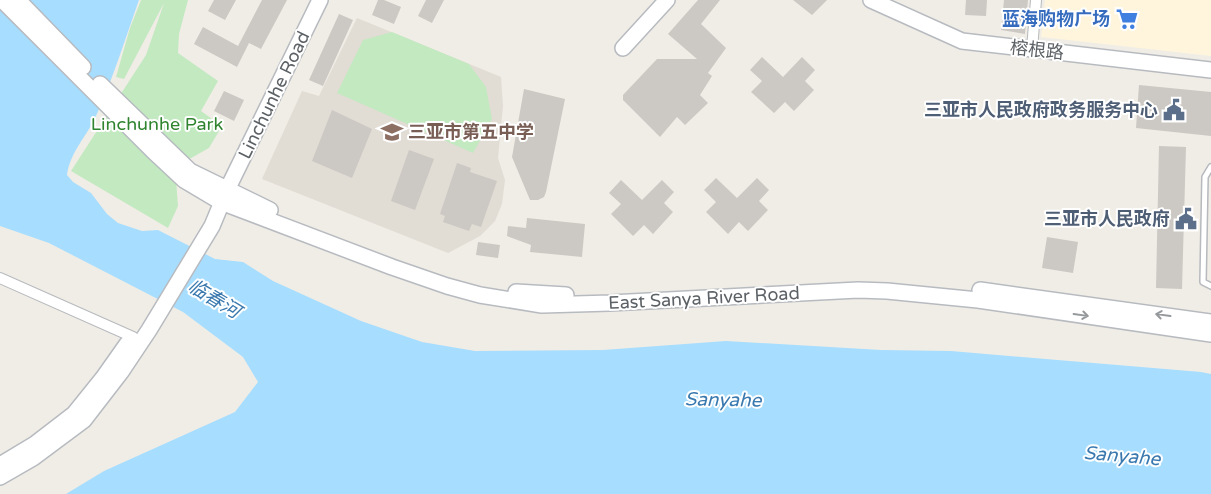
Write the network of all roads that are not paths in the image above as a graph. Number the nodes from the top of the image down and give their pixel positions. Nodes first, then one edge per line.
1 (2, 0) edge
2 (18, 0) edge
3 (320, 0) edge
4 (667, 0) edge
5 (871, 0) edge
6 (1036, 0) edge
7 (623, 48) dead end
8 (1032, 49) junction
9 (1211, 70) edge
10 (1211, 167) edge
11 (187, 176) junction
12 (220, 197) junction
13 (0, 278) edge
14 (1211, 286) edge
15 (1211, 322) edge
16 (141, 330) junction
17 (1211, 334) edge
18 (0, 465) edge
19 (0, 477) edge

1 - 11 main road
2 - 11 main road
3 - 12 main road, Linchunhe Road
4 - 7 main road
5 - 8 main road, 榕根路
6 - 8 street
8 - 9 main road, 榕根路
10 - 14 lane
11 - 12 main road
15 -> 12 main road, East Sanya River Road
12 - 16 main road, Linchunhe Road
12 -> 17 main road, East Sanya River Road
13 - 16 street
16 - 18 main road
16 - 19 main road

